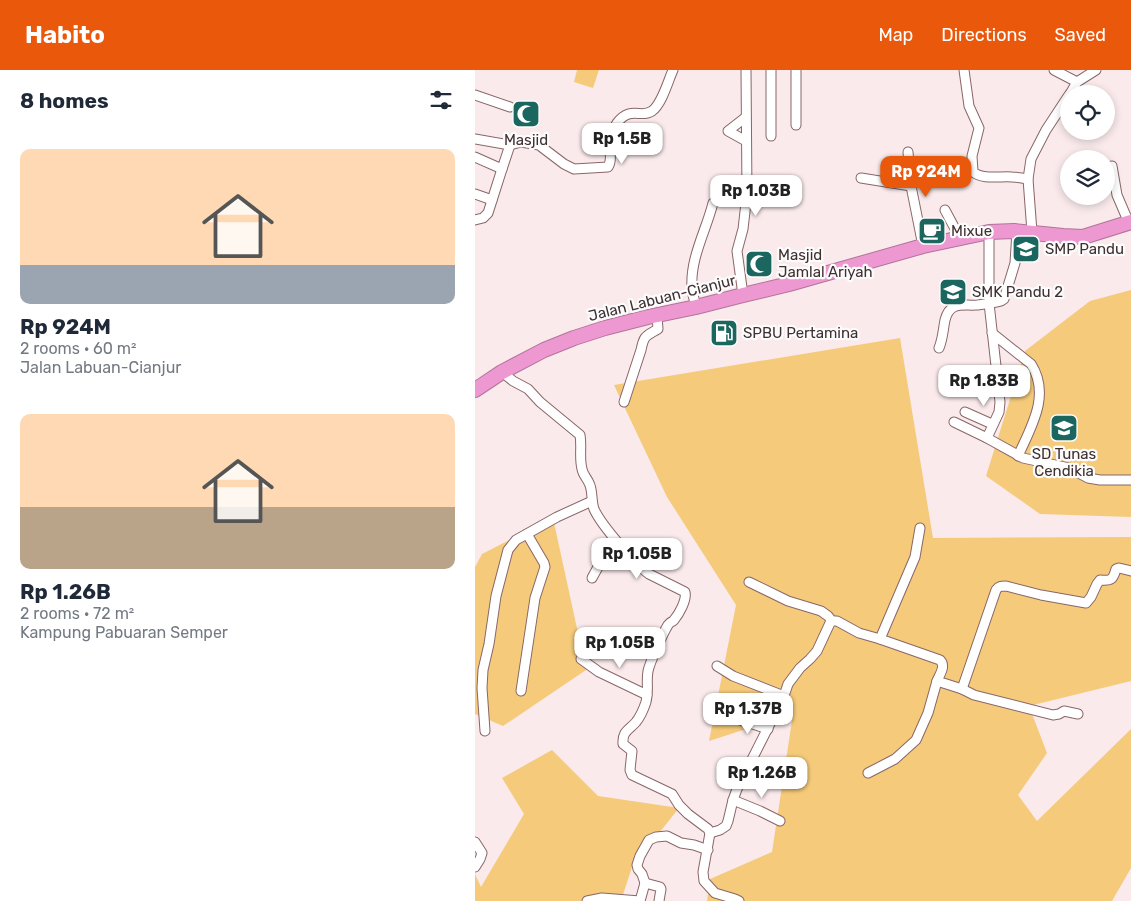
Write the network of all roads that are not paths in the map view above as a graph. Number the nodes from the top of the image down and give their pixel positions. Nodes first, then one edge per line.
1 (673, 70) edge
2 (746, 70) edge
3 (771, 70) edge
4 (796, 70) edge
5 (963, 70) edge
6 (1054, 70) edge
7 (1096, 70) edge
8 (1077, 82) junction
9 (1075, 85) edge
10 (475, 95) edge
11 (510, 107) dead end
12 (1060, 108) edge
13 (746, 118) junction
14 (796, 125) dead end
15 (771, 136) dead end
16 (475, 139) edge
17 (746, 141) junction
18 (511, 145) junction
19 (908, 152) dead end
20 (475, 157) edge
21 (501, 169) junction
22 (861, 178) dead end
23 (1028, 179) junction
24 (1115, 183) edge
25 (911, 186) junction
26 (475, 194) edge
27 (492, 200) junction
28 (713, 203) dead end
29 (945, 210) dead end
30 (475, 220) edge
31 (1130, 223) edge
32 (1017, 231) junction
33 (989, 232) junction
34 (1032, 232) junction
35 (960, 238) junction
36 (923, 246) junction
37 (743, 295) junction
38 (989, 303) junction
39 (696, 307) junction
40 (657, 316) junction
41 (992, 333) junction
42 (939, 348) dead end
43 (502, 372) junction
44 (475, 390) edge
45 (624, 402) dead end
46 (965, 412) dead end
47 (954, 422) dead end
48 (992, 424) junction
49 (987, 438) junction
50 (1018, 456) junction
51 (1131, 480) edge
52 (592, 501) junction
53 (920, 528) dead end
54 (527, 534) junction
55 (623, 549) junction
56 (1131, 571) edge
57 (592, 578) dead end
58 (749, 582) dead end
59 (832, 621) junction
60 (880, 639) junction
61 (581, 659) dead end
62 (717, 666) dead end
63 (937, 680) junction
64 (962, 689) junction
65 (521, 691) dead end
66 (647, 695) junction
67 (785, 696) junction
68 (1078, 714) dead end
69 (734, 718) dead end
70 (768, 729) junction
71 (485, 731) dead end
72 (868, 773) dead end
73 (733, 800) junction
74 (780, 821) dead end
75 (711, 833) junction
76 (475, 842) edge
77 (708, 850) junction
78 (475, 868) edge
79 (645, 883) junction
80 (714, 897) edge
81 (587, 901) edge
82 (659, 901) edge
83 (739, 901) edge

1 - 18 street
2 - 13 street
3 - 15 street
4 - 14 street
5 - 23 street
6 - 8 street
7 - 8 street
8 - 9 street
10 - 11 street
12 - 23 street
13 - 17 street
13 - 17 street
16 - 18 street
17 - 37 street
18 - 21 street
19 - 25 street
20 - 21 street
21 - 27 street
22 - 25 street
23 - 34 street
24 - 31 street
25 - 36 street
26 - 27 street
27 - 30 street
28 - 39 street
29 - 35 street
31 - 34 highway, Jalan Labuan-Cianjur
32 - 33 highway, Jalan Labuan-Cianjur
32 - 34 highway, Jalan Labuan-Cianjur
32 - 38 street
33 - 35 highway, Jalan Labuan-Cianjur
33 - 38 street
35 - 36 highway, Jalan Labuan-Cianjur
36 - 37 highway, Jalan Labuan-Cianjur
37 - 39 highway, Jalan Labuan-Cianjur
38 - 41 street
38 - 42 street
39 - 40 highway, Jalan Labuan-Cianjur
40 - 43 highway, Jalan Labuan-Cianjur
40 - 45 street
41 - 48 street
41 - 50 street
43 - 44 highway, Jalan Labuan-Cianjur
43 - 52 street
46 - 48 street
47 - 49 street
48 - 49 street
49 - 50 street
50 - 51 street
52 - 54 street
52 - 55 street
53 - 60 street
54 - 65 street
54 - 71 street
55 - 57 street
55 - 66 street
56 - 64 street
58 - 59 street
59 - 60 street
59 - 67 street
60 - 63 street
61 - 66 street
62 - 67 street
63 - 64 street
63 - 72 street
64 - 68 street
66 - 75 street
67 - 70 street
69 - 70 street
70 - 73 street
73 - 74 street
73 - 75 street
75 - 77 street
76 - 78 street
77 - 79 street
77 - 80 street
79 - 81 street
79 - 82 street
80 - 83 street

